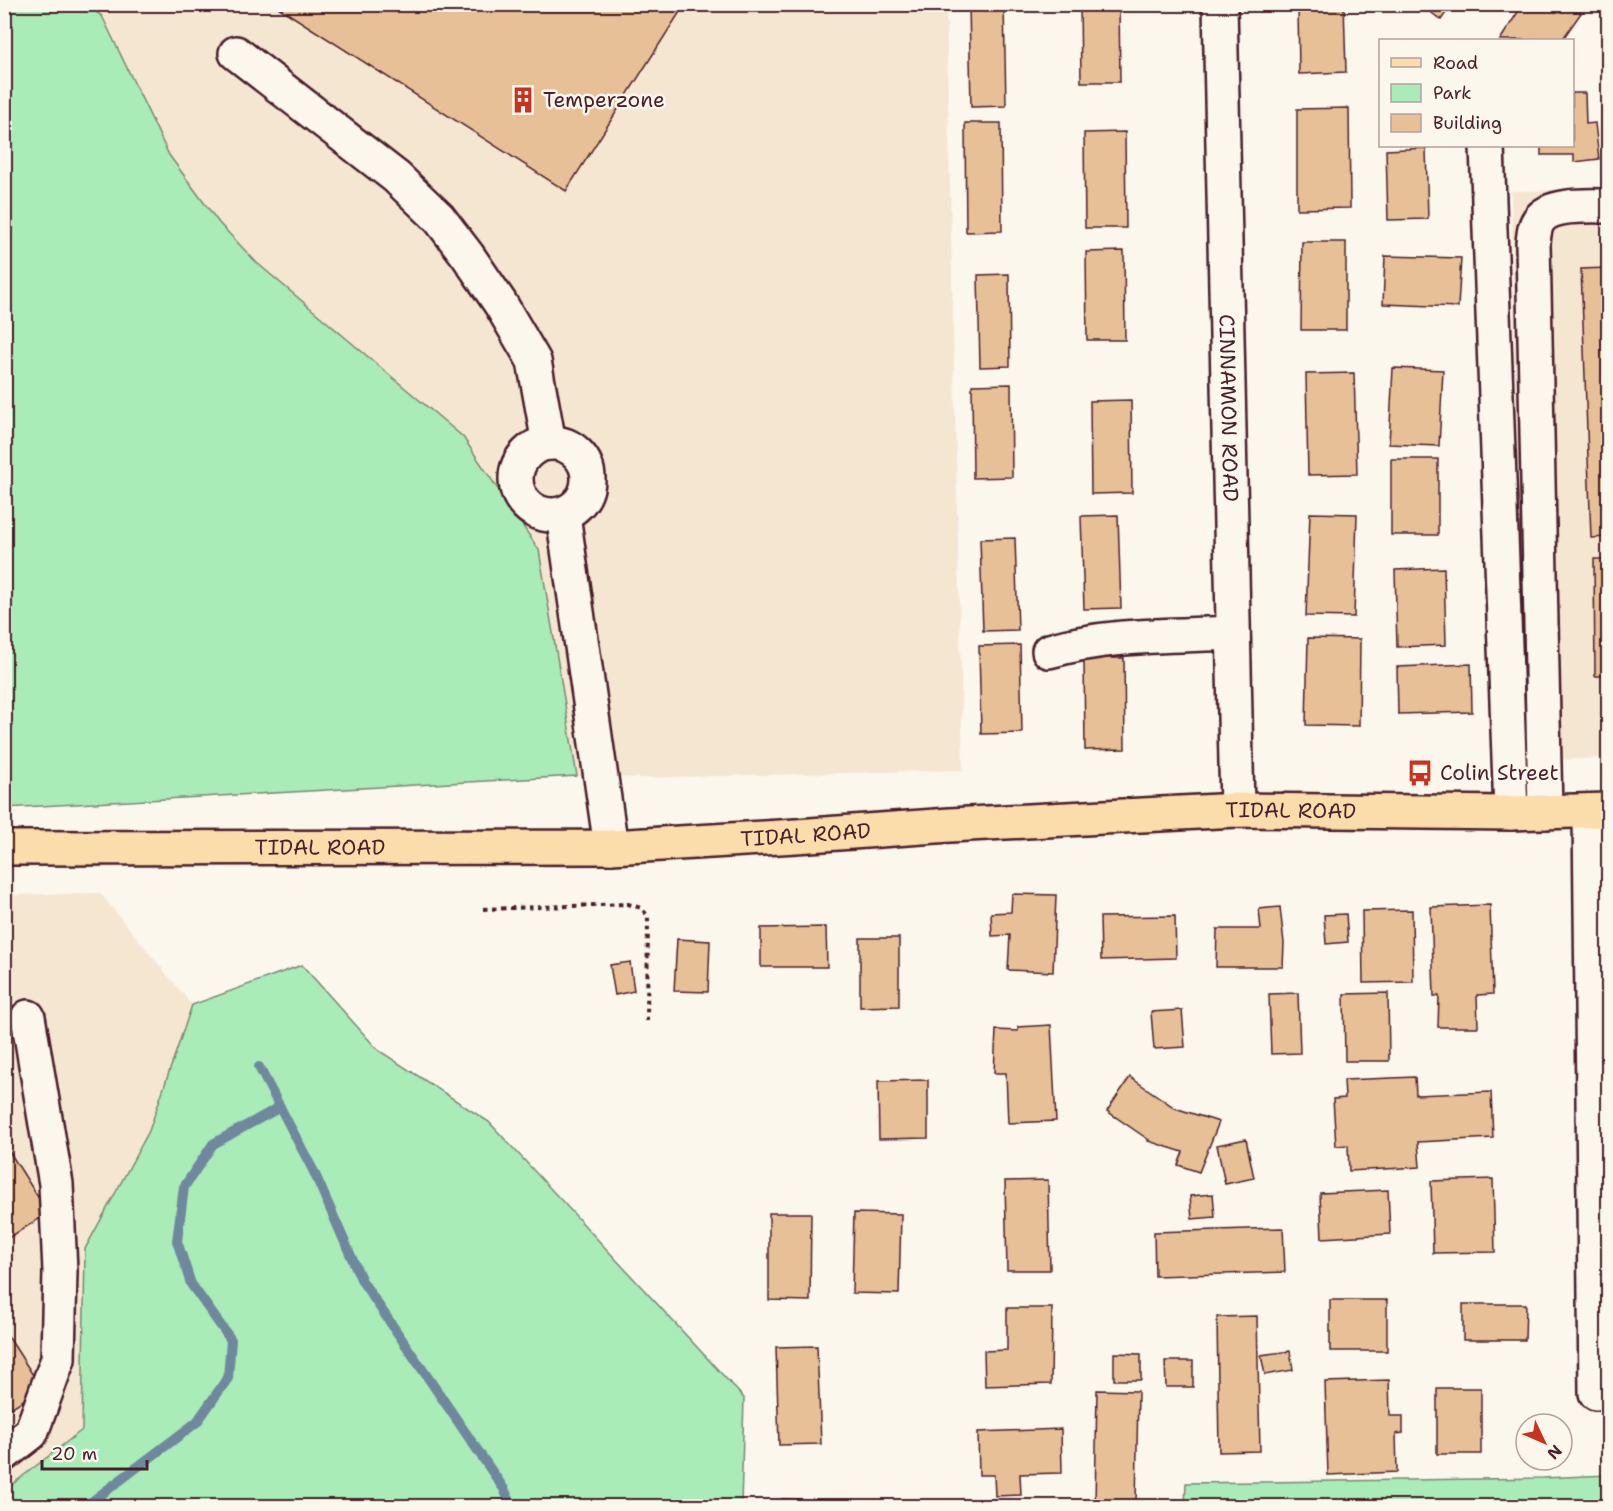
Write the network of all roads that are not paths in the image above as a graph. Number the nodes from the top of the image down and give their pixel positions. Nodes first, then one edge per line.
1 (1220, 4) edge
2 (237, 53) dead end
3 (1487, 147) edge
4 (1608, 206) edge
5 (549, 443) junction
6 (563, 515) junction
7 (1233, 633) junction
8 (1049, 651) dead end
9 (1237, 810) junction
10 (1599, 810) edge
11 (1545, 812) junction
12 (1511, 813) junction
13 (611, 847) junction
14 (4, 848) edge
15 (28, 1017) dead end
16 (1602, 1334) edge
17 (1596, 1393) dead end
18 (4, 1454) edge

1 - 7 street, CINNAMON ROAD
2 - 5 street
3 - 12 street
4 - 11 street
5 - 6 street
5 - 6 street
6 - 13 street
7 - 8 street
7 - 9 street, CINNAMON ROAD
9 - 12 main road, TIDAL ROAD
9 - 13 main road, TIDAL ROAD
10 - 11 main road, TIDAL ROAD
10 - 16 street
11 - 12 main road, TIDAL ROAD
13 - 14 main road, TIDAL ROAD
15 - 18 street
16 - 17 street

